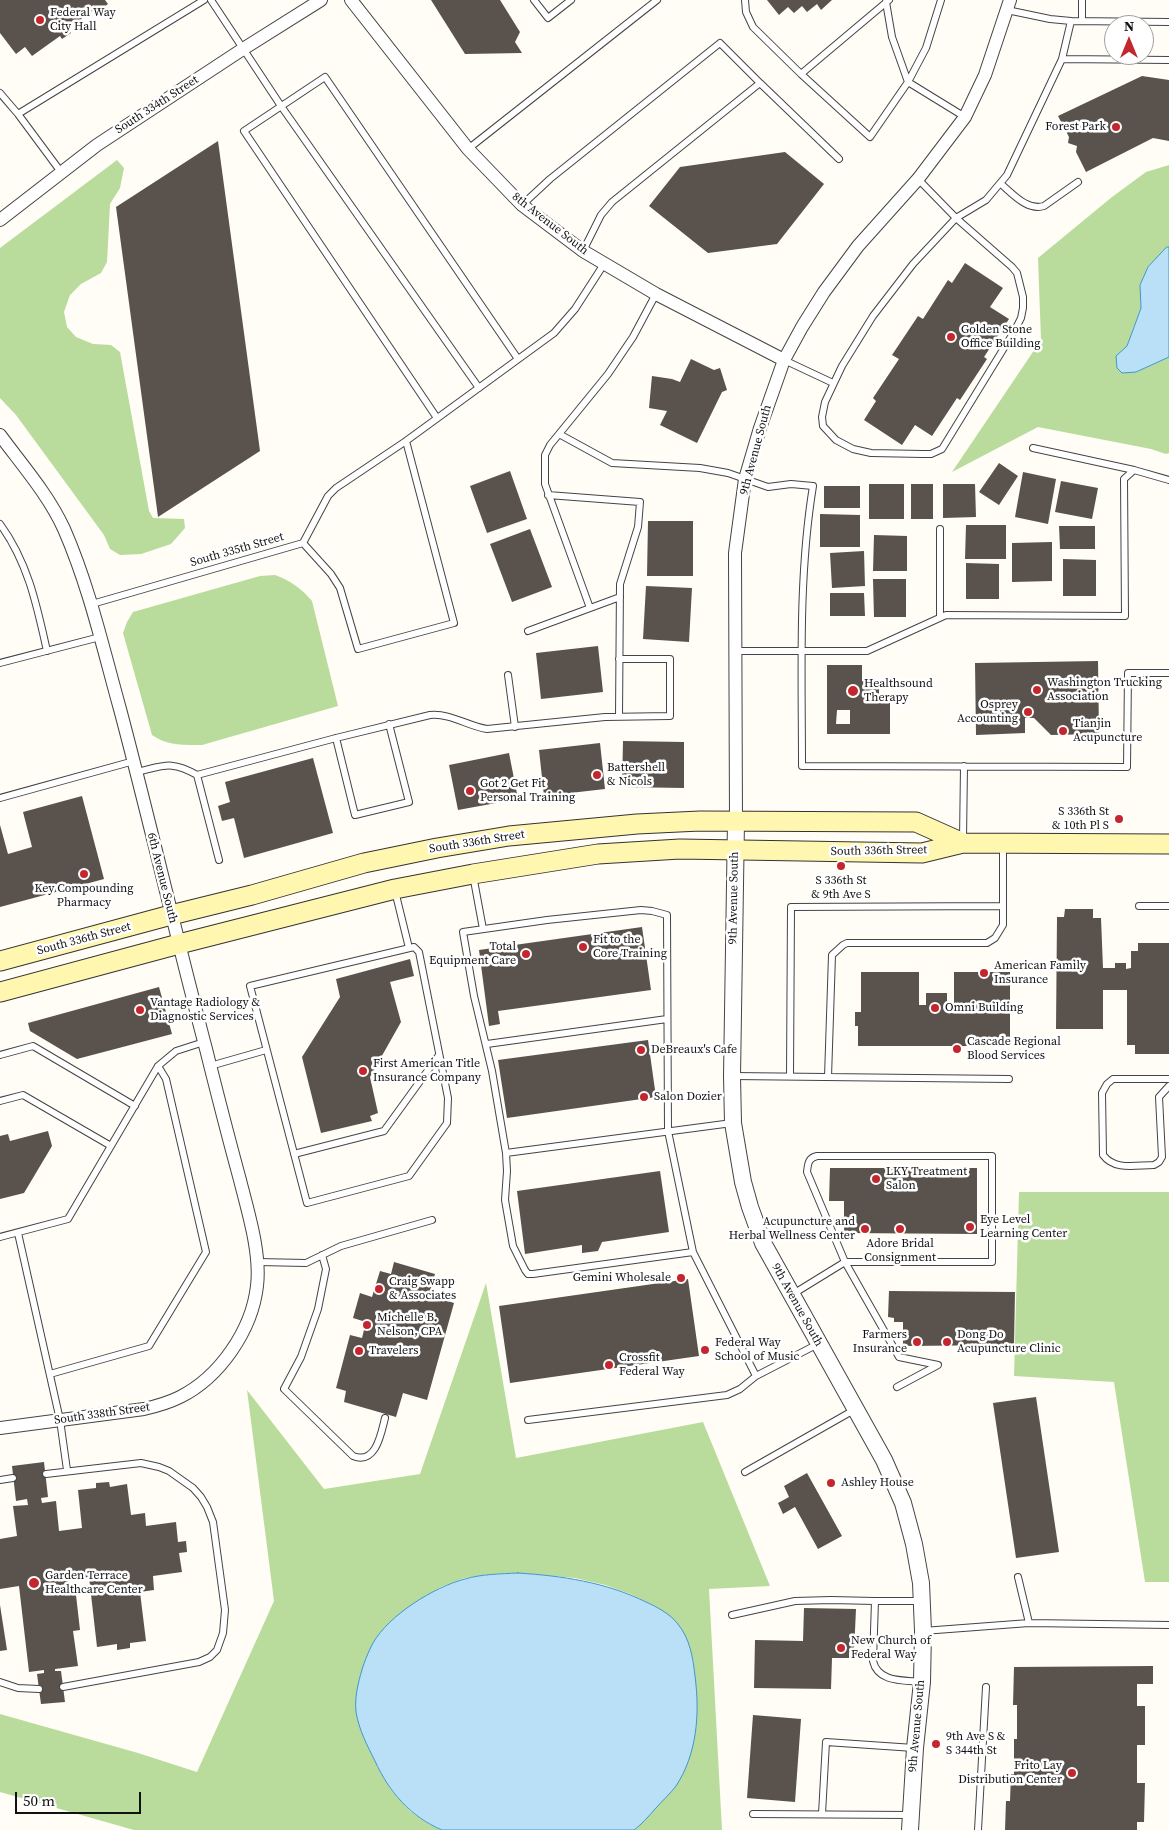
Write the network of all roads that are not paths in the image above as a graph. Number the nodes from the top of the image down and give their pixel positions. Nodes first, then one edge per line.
1 (204, 0) edge
2 (211, 0) edge
3 (321, 0) edge
4 (351, 0) edge
5 (534, 0) edge
6 (571, 0) edge
7 (658, 0) edge
8 (744, 0) edge
9 (941, 0) edge
10 (1082, 0) edge
11 (888, 1) edge
12 (1008, 5) edge
13 (1071, 21) junction
14 (1082, 21) junction
15 (1169, 22) edge
16 (242, 49) junction
17 (1062, 59) junction
18 (1169, 60) edge
19 (801, 74) junction
20 (908, 82) junction
21 (760, 83) junction
22 (0, 93) edge
23 (280, 106) junction
24 (18, 114) junction
25 (965, 116) junction
26 (468, 149) junction
27 (839, 159) dead end
28 (61, 172) junction
29 (918, 179) junction
30 (1078, 182) dead end
31 (1000, 184) junction
32 (522, 205) junction
33 (956, 218) junction
34 (0, 220) edge
35 (583, 250) junction
36 (604, 264) junction
37 (656, 294) junction
38 (518, 359) junction
39 (784, 360) junction
40 (833, 383) junction
41 (479, 388) junction
42 (437, 418) junction
43 (559, 434) junction
44 (0, 435) edge
45 (406, 441) junction
46 (1033, 448) dead end
47 (1134, 470) junction
48 (745, 479) junction
49 (1169, 480) edge
50 (548, 495) junction
51 (0, 524) edge
52 (940, 529) dead end
53 (303, 543) junction
54 (620, 597) junction
55 (92, 604) junction
56 (590, 608) junction
57 (940, 617) junction
58 (528, 631) dead end
59 (100, 637) junction
60 (47, 651) junction
61 (735, 651) junction
62 (802, 651) junction
63 (619, 659) junction
64 (0, 663) edge
65 (1169, 674) edge
66 (508, 675) dead end
67 (619, 717) junction
68 (390, 724) junction
69 (515, 727) junction
70 (336, 738) junction
71 (135, 766) junction
72 (964, 766) junction
73 (197, 775) junction
74 (0, 798) edge
75 (736, 821) junction
76 (963, 844) junction
77 (1003, 844) junction
78 (1169, 844) edge
79 (735, 850) junction
80 (219, 860) dead end
81 (473, 874) junction
82 (395, 889) junction
83 (1003, 906) junction
84 (1139, 906) dead end
85 (1169, 906) edge
86 (171, 915) junction
87 (483, 929) junction
88 (178, 944) junction
89 (409, 948) junction
90 (0, 961) edge
91 (0, 992) edge
92 (667, 1019) junction
93 (204, 1042) junction
94 (486, 1044) junction
95 (266, 1050) junction
96 (0, 1055) edge
97 (439, 1055) junction
98 (158, 1066) junction
99 (210, 1066) junction
100 (732, 1076) junction
101 (790, 1076) junction
102 (828, 1077) junction
103 (1009, 1079) dead end
104 (1169, 1079) edge
105 (1169, 1086) edge
106 (0, 1101) edge
107 (135, 1106) junction
108 (733, 1123) junction
109 (668, 1131) junction
110 (111, 1146) junction
111 (506, 1153) junction
112 (294, 1154) junction
113 (432, 1220) dead end
114 (18, 1232) junction
115 (0, 1237) edge
116 (694, 1252) junction
117 (322, 1255) junction
118 (258, 1262) junction
119 (845, 1262) junction
120 (792, 1295) junction
121 (239, 1340) joint
122 (819, 1344) junction
123 (50, 1374) junction
124 (756, 1376) junction
125 (897, 1387) dead end
126 (856, 1409) junction
127 (385, 1418) dead end
128 (60, 1420) junction
129 (528, 1420) dead end
130 (0, 1428) edge
131 (67, 1470) junction
132 (745, 1472) dead end
133 (46, 1474) dead end
134 (13, 1478) dead end
135 (0, 1480) edge
136 (1018, 1578) dead end
137 (875, 1601) junction
138 (922, 1601) junction
139 (732, 1615) dead end
140 (1029, 1623) junction
141 (1169, 1625) edge
142 (923, 1631) junction
143 (0, 1682) edge
144 (922, 1682) junction
145 (63, 1687) dead end
146 (986, 1687) dead end
147 (39, 1689) dead end
148 (915, 1748) junction
149 (754, 1814) dead end
150 (822, 1814) junction
151 (910, 1823) edge
152 (978, 1830) edge

1 - 24 lane
2 - 16 lane
3 - 16 street, South 334th Street
4 - 26 street, 8th Avenue South
5 - 6 lane
7 - 26 lane
8 - 19 lane
9 - 20 lane
10 - 14 lane
11 - 19 lane
11 - 20 lane
12 - 13 lane
12 - 25 street, 9th Avenue South
13 - 14 lane
13 - 17 lane
14 - 15 lane
16 - 23 lane
16 - 28 street, South 334th Street
17 - 18 lane
17 - 31 lane
19 - 20 lane
20 - 25 lane
21 - 27 lane
21 - 32 lane
21 - 35 lane
22 - 24 lane
23 - 38 lane
23 - 41 lane
23 - 42 lane
24 - 28 lane
25 - 29 street, 9th Avenue South
26 - 32 street, 8th Avenue South
28 - 34 street, South 334th Street
29 - 33 lane
29 - 39 street, 9th Avenue South
30 - 31 lane
31 - 33 lane
32 - 35 street, 8th Avenue South
33 - 40 lane
33 - 40 lane
35 - 36 street, 8th Avenue South
36 - 37 street, 8th Avenue South
36 - 38 lane, South 335th Street
37 - 39 street, 8th Avenue South
37 - 43 lane
38 - 41 lane, South 335th Street
39 - 40 lane
39 - 48 street, 9th Avenue South
41 - 42 lane, South 335th Street
42 - 45 lane, South 335th Street
43 - 48 lane
43 - 50 lane
44 - 55 street, 6th Avenue South
45 - 53 lane, South 335th Street
45 - 53 lane
46 - 47 lane
47 - 49 lane
47 - 57 lane
48 - 61 street, 9th Avenue South
48 - 62 lane
50 - 54 lane
50 - 56 lane
51 - 60 lane
52 - 57 lane
53 - 55 lane, South 335th Street
54 - 56 lane
54 - 63 lane
55 - 59 street, 6th Avenue South
56 - 58 lane
57 - 62 lane
59 - 60 lane
59 - 71 street, 6th Avenue South
60 - 64 lane
61 - 62 lane
61 - 75 street, 9th Avenue South
62 - 72 lane
63 - 67 lane
63 - 67 lane
65 - 72 lane
66 - 69 lane
67 - 69 lane
68 - 69 lane
68 - 70 lane
68 - 70 lane
70 - 73 lane
71 - 73 lane
71 - 74 lane
71 - 86 street, 6th Avenue South
72 - 76 lane
73 - 80 lane
75 - 76 main road, South 336th Street
75 - 79 street, 9th Avenue South
75 - 86 main road, South 336th Street
76 - 77 main road, South 336th Street
76 - 79 main road, South 336th Street
77 - 78 main road, South 336th Street
77 - 83 lane
79 - 81 main road, South 336th Street
79 - 100 street, 9th Avenue South
81 - 82 main road, South 336th Street
81 - 87 lane
82 - 88 main road, South 336th Street
82 - 89 lane
83 - 101 lane
83 - 102 lane
84 - 85 lane
86 - 88 street, 6th Avenue South
86 - 90 main road, South 336th Street
87 - 92 lane
87 - 94 lane
88 - 91 main road, South 336th Street
88 - 93 street, 6th Avenue South
89 - 95 lane
89 - 97 lane
92 - 94 lane
92 - 109 lane
93 - 98 lane
93 - 99 street, 6th Avenue South
94 - 111 lane
95 - 99 lane
95 - 112 lane
96 - 107 lane
97 - 112 lane
97 - 112 lane
98 - 107 lane
98 - 123 lane
99 - 118 street, 6th Avenue South
100 - 101 lane
100 - 108 street, 9th Avenue South
101 - 102 lane
102 - 103 lane
104 - 105 lane
106 - 110 lane
107 - 110 lane
108 - 109 lane
108 - 120 street, 9th Avenue South
109 - 111 lane
109 - 116 lane
110 - 114 lane
111 - 116 lane
113 - 117 lane
114 - 115 lane
114 - 123 lane
116 - 124 lane
117 - 118 lane
117 - 127 lane
118 - 121 street, 6th Avenue South
119 - 119 lane
119 - 120 lane
119 - 125 lane
120 - 122 street, 9th Avenue South
121 - 128 street, South 338th Street
122 - 124 lane
122 - 126 street, 9th Avenue South
123 - 128 lane
124 - 129 lane
126 - 132 lane
126 - 138 street, 9th Avenue South
128 - 130 street, South 338th Street
128 - 131 lane
131 - 133 lane
131 - 145 lane
134 - 135 lane
136 - 140 lane
137 - 138 lane
137 - 139 lane
137 - 144 lane
138 - 142 street, 9th Avenue South
140 - 141 lane
140 - 142 lane
142 - 144 street, 9th Avenue South
143 - 147 lane
144 - 148 street, 9th Avenue South
146 - 152 lane
148 - 150 lane
148 - 151 street, 9th Avenue South
149 - 150 lane
150 - 151 lane

